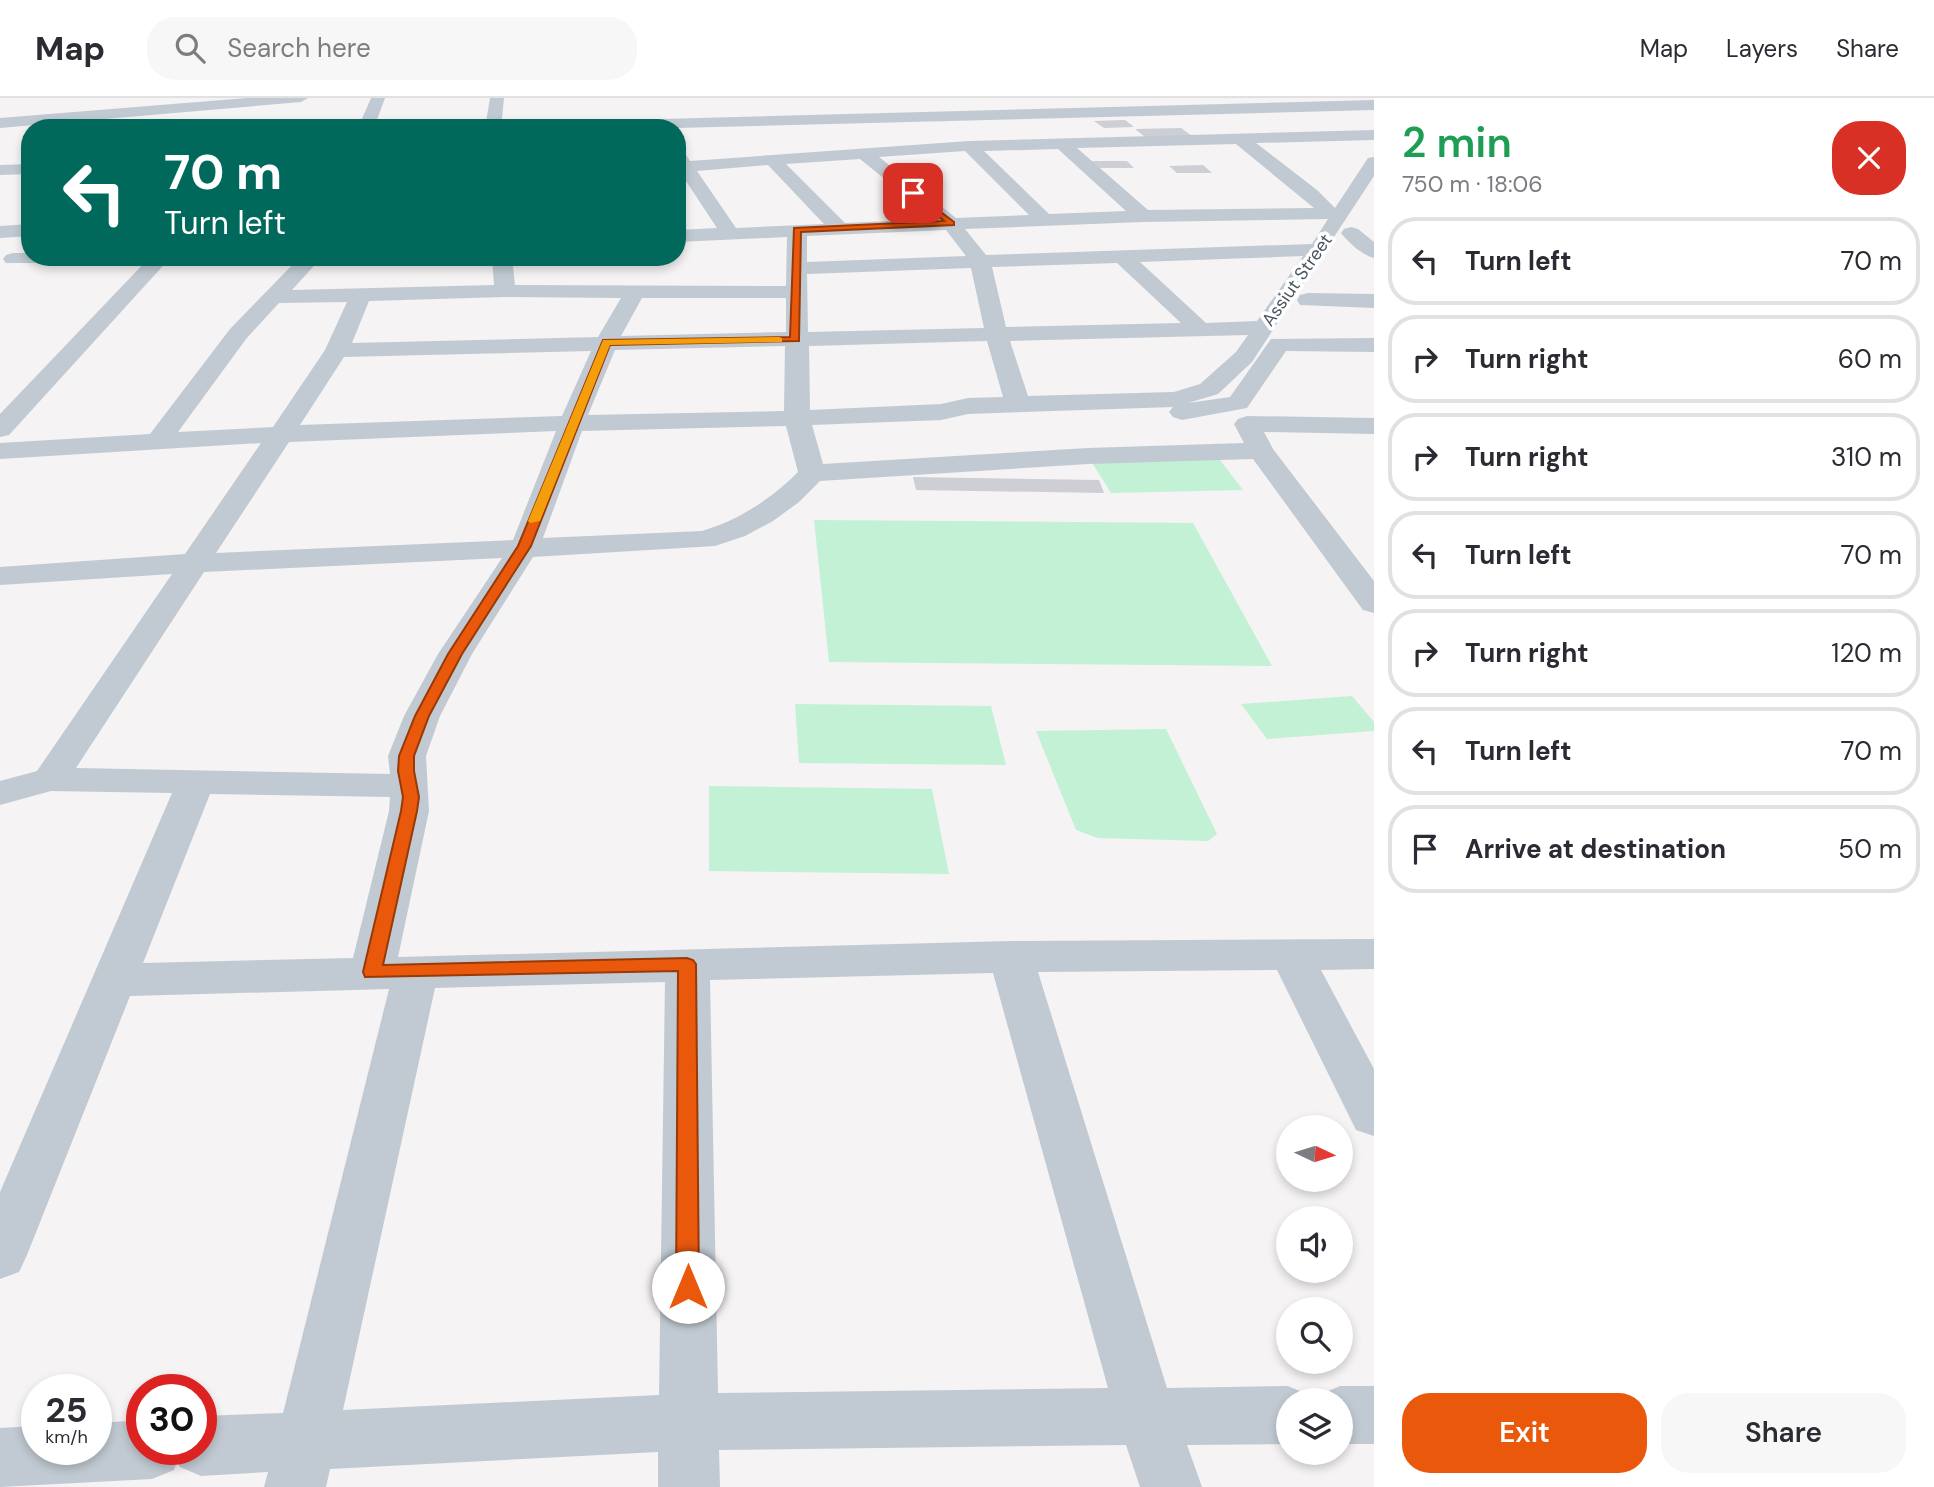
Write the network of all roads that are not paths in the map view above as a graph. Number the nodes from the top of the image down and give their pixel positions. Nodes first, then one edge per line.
1 (301, 98) edge
2 (378, 98) edge
3 (497, 98) edge
4 (885, 98) edge
5 (979, 98) edge
6 (1063, 98) edge
7 (1149, 98) edge
8 (1334, 102) edge
9 (1241, 103) edge
10 (129, 105) edge
11 (1374, 105) edge
12 (220, 106) edge
13 (1165, 109) junction
14 (1078, 111) junction
15 (993, 113) junction
16 (903, 116) junction
17 (29, 119) edge
18 (370, 119) edge
19 (494, 119) edge
20 (21, 120) edge
21 (0, 123) edge
22 (686, 126) edge
23 (724, 128) junction
24 (1374, 135) edge
25 (831, 137) junction
26 (1291, 138) junction
27 (1240, 139) junction
28 (1211, 140) junction
29 (1118, 142) junction
30 (1062, 144) junction
31 (1026, 145) junction
32 (969, 146) junction
33 (935, 148) junction
34 (862, 152) junction
35 (771, 159) junction
36 (751, 161) junction
37 (686, 162) edge
38 (1374, 162) edge
39 (21, 169) edge
40 (0, 170) edge
41 (686, 171) edge
42 (1374, 199) edge
43 (1143, 216) junction
44 (1044, 220) junction
45 (1342, 220) junction
46 (951, 223) junction
47 (839, 228) junction
48 (797, 230) junction
49 (21, 231) edge
50 (0, 232) edge
51 (730, 233) junction
52 (686, 235) edge
53 (21, 250) edge
54 (1316, 250) junction
55 (1374, 252) edge
56 (1121, 256) junction
57 (980, 261) junction
58 (7, 266) edge
59 (153, 266) edge
60 (304, 266) edge
61 (503, 266) edge
62 (798, 280) junction
63 (636, 290) junction
64 (505, 291) junction
65 (276, 297) junction
66 (360, 297) junction
67 (1308, 300) junction
68 (1373, 302) edge
69 (1200, 328) junction
70 (1262, 328) junction
71 (996, 333) junction
72 (795, 339) junction
73 (606, 342) junction
74 (1279, 345) junction
75 (1374, 345) edge
76 (337, 350) junction
77 (1205, 400) junction
78 (968, 402) junction
79 (1018, 405) junction
80 (1242, 415) junction
81 (797, 418) junction
82 (572, 423) junction
83 (1374, 426) edge
84 (0, 429) edge
85 (280, 434) junction
86 (158, 441) junction
87 (0, 451) edge
88 (1261, 451) junction
89 (812, 473) junction
90 (524, 546) junction
91 (195, 563) junction
92 (0, 576) edge
93 (1374, 603) edge
94 (50, 779) junction
95 (196, 782) junction
96 (410, 786) junction
97 (0, 793) edge
98 (1374, 954) edge
99 (1011, 957) junction
100 (1292, 957) junction
101 (687, 964) junction
102 (394, 972) junction
103 (114, 980) junction
104 (1374, 1116) edge
105 (0, 1255) edge
106 (1276, 1415) edge
107 (1353, 1415) edge
108 (1374, 1415) edge
109 (1146, 1416) junction
110 (688, 1422) junction
111 (217, 1449) edge
112 (126, 1451) edge
113 (0, 1458) edge
114 (301, 1464) edge
115 (689, 1487) edge
116 (1171, 1487) edge

1 - 12 street
2 - 18 street
3 - 19 street
4 - 16 street
5 - 15 street
6 - 14 street
7 - 13 street
8 - 9 street
8 - 11 street
9 - 13 street
9 - 26 street
10 - 12 street
10 - 17 street
13 - 14 street
13 - 28 street
14 - 15 street
14 - 29 street
15 - 16 street
15 - 31 street
16 - 25 street
16 - 33 street
20 - 21 street
22 - 23 street
23 - 25 street
23 - 36 street
24 - 26 street
25 - 34 street
25 - 35 street
26 - 27 street
27 - 28 street
27 - 45 street
28 - 29 street
29 - 30 street
30 - 31 street
30 - 43 street
31 - 32 street
32 - 33 street
32 - 44 street
33 - 34 street
34 - 46 street
35 - 36 street
35 - 47 street
36 - 37 street
38 - 45 street, Assiut Street
39 - 40 street
41 - 51 street
42 - 45 street, Assiut Street
43 - 44 street
43 - 45 street
44 - 46 street
45 - 54 street, Assiut Street
45 - 55 street
45 - 67 street, Assiut Street
46 - 47 street
46 - 57 street
47 - 48 street
48 - 51 street
48 - 62 street
49 - 50 street
51 - 52 street
53 - 58 street
54 - 56 street
54 - 70 street, Assiut Street
56 - 57 street
56 - 69 street
57 - 62 street
57 - 71 street
59 - 84 street
60 - 65 street
61 - 64 street
62 - 63 street
62 - 72 street
63 - 64 street
63 - 73 street
64 - 66 street
65 - 66 street
65 - 86 street
66 - 76 street
67 - 68 street
67 - 74 street, Assiut Street
69 - 70 street
69 - 71 street
70 - 77 street, Assiut Street
71 - 72 street
71 - 79 street
72 - 73 street
72 - 81 street
73 - 76 street
73 - 82 street
74 - 75 street
74 - 80 street, Assiut Street
76 - 85 street
77 - 78 street
77 - 79 street
77 - 80 street
78 - 79 street
78 - 81 street
80 - 83 street
80 - 88 street
81 - 82 street
81 - 89 street
82 - 85 street
82 - 90 street
85 - 86 street
85 - 91 street
86 - 87 street
88 - 89 street
88 - 93 street
89 - 90 street
90 - 91 street
90 - 96 street
91 - 92 street
91 - 94 street
94 - 95 street
94 - 97 street
95 - 96 street
95 - 103 street
96 - 102 street
98 - 100 street
99 - 100 street
99 - 101 street
99 - 109 street
100 - 104 street
101 - 102 street
101 - 110 street
102 - 103 street
102 - 114 street
103 - 105 street
106 - 109 street
107 - 108 street
109 - 110 street
109 - 116 street
110 - 114 street
110 - 115 street
111 - 114 street
112 - 113 street

